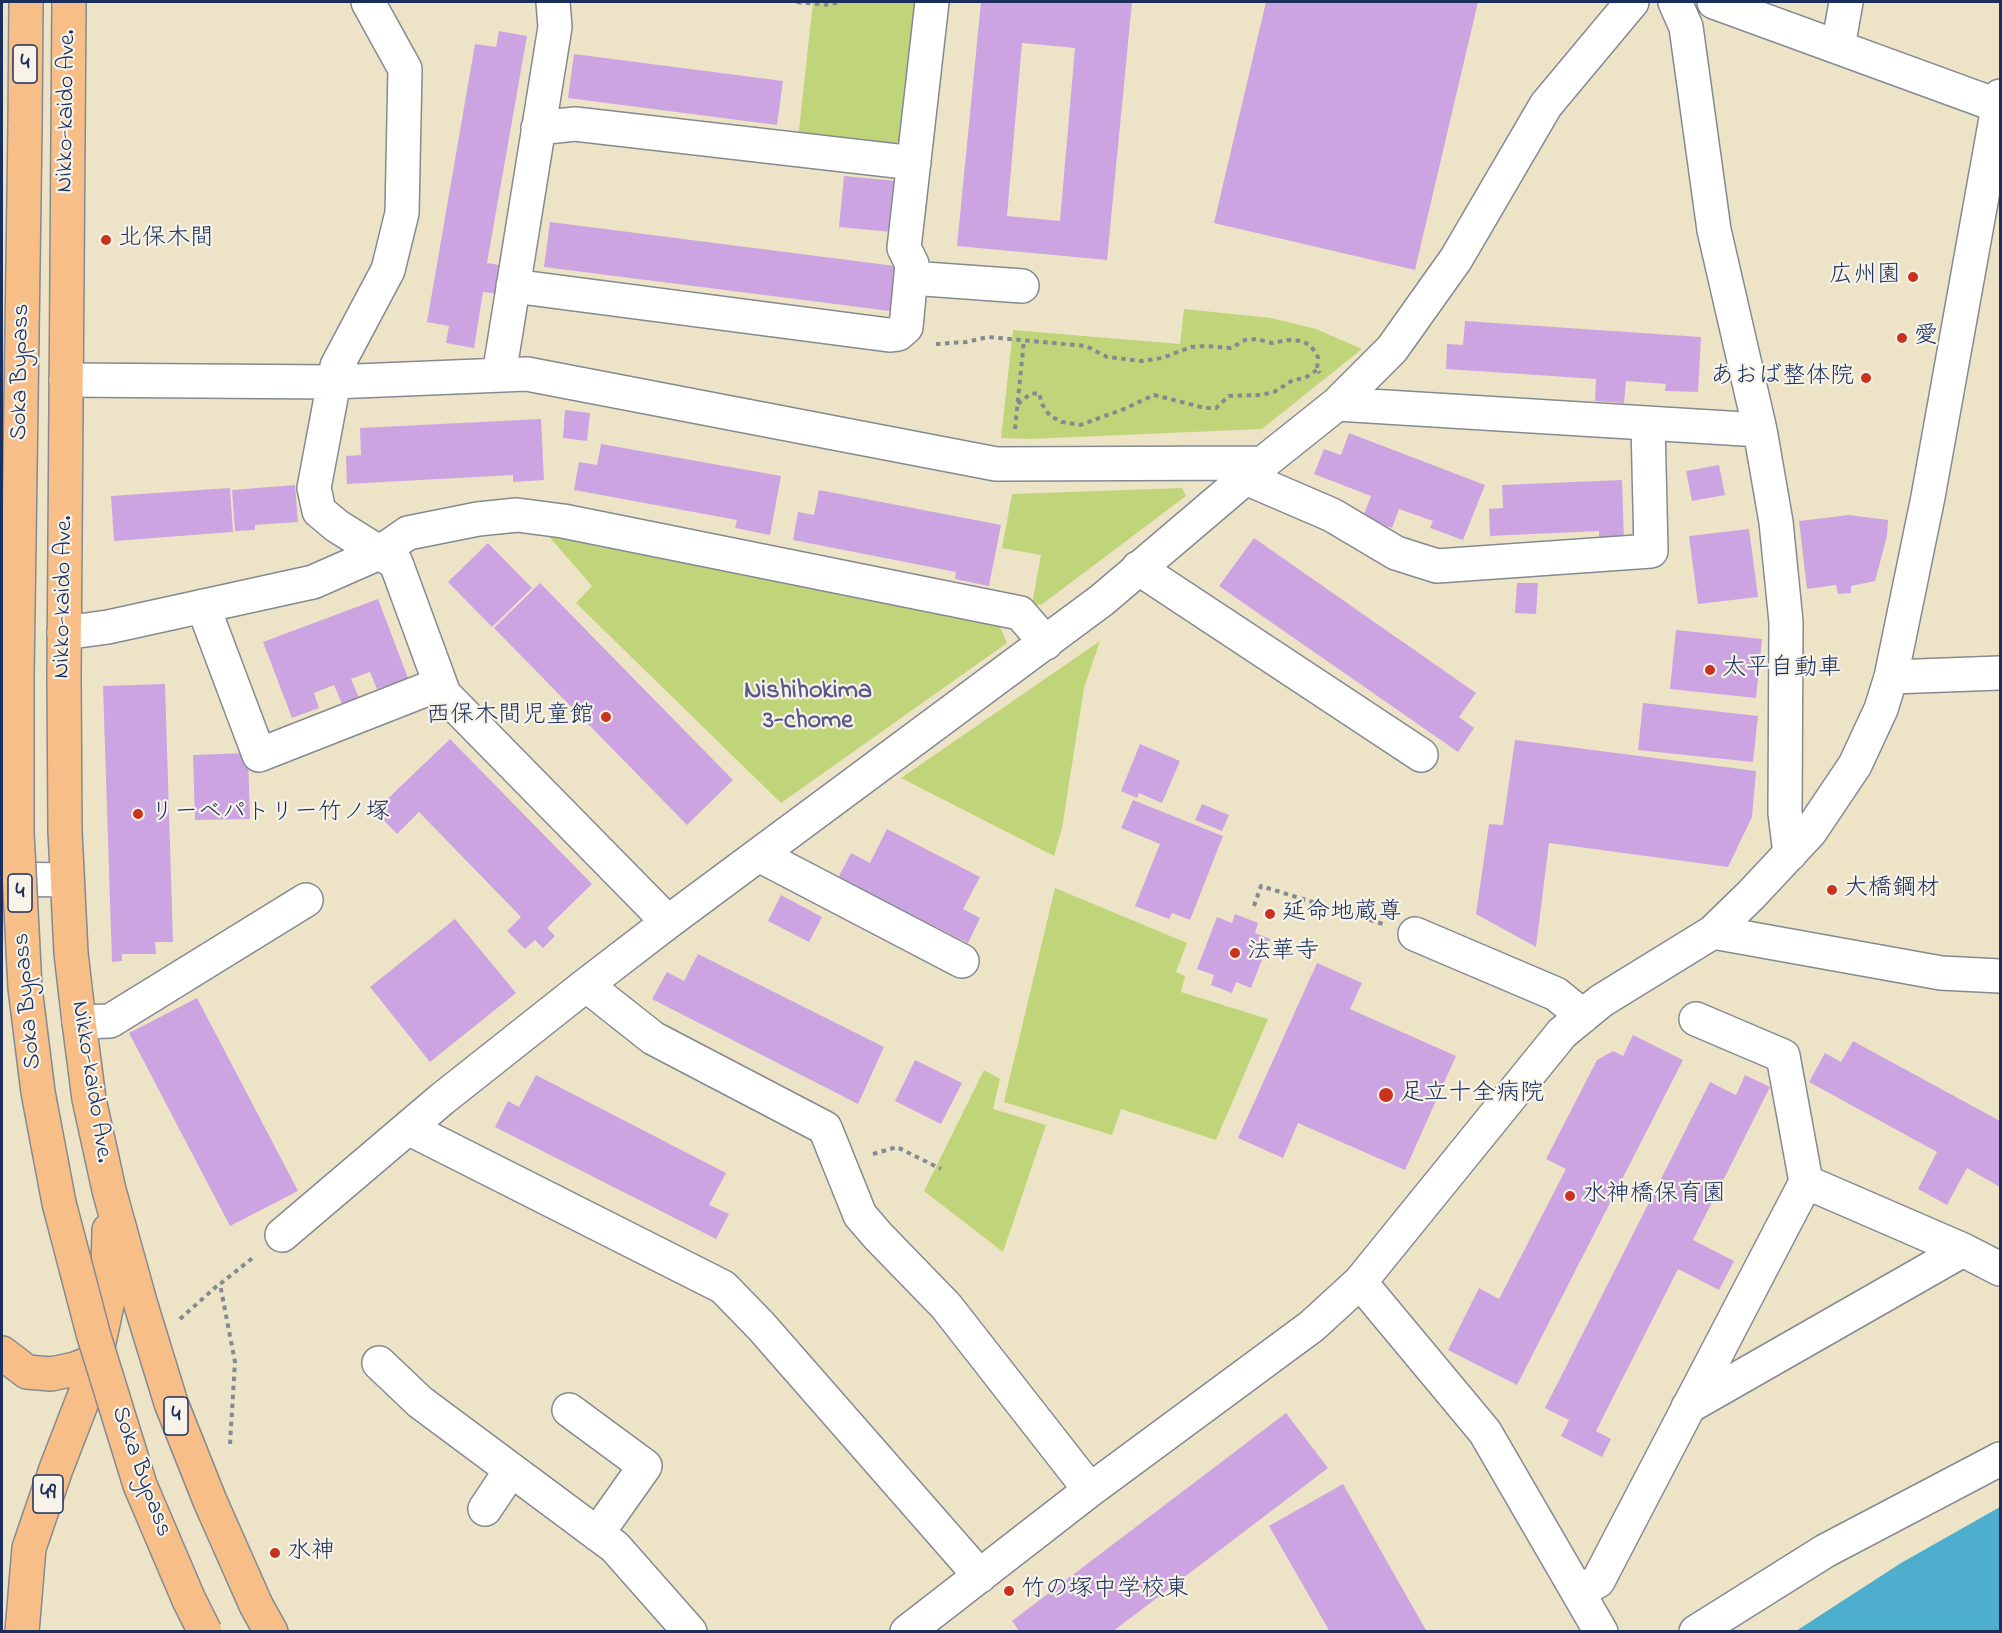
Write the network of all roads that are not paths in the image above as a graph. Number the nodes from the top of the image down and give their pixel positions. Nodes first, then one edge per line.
1 (26, 2) edge
2 (69, 2) edge
3 (368, 2) edge
4 (553, 2) edge
5 (932, 2) edge
6 (1632, 2) edge
7 (1675, 2) edge
8 (1714, 2) edge
9 (1846, 2) edge
10 (1838, 47) junction
11 (1999, 112) edge
12 (538, 128) junction
13 (914, 163) junction
14 (911, 278) junction
15 (513, 286) junction
16 (1022, 286) dead end
17 (499, 375) junction
18 (66, 380) junction
19 (333, 382) junction
20 (1330, 390) junction
21 (1648, 424) junction
22 (1760, 430) junction
23 (1254, 471) junction
24 (379, 553) junction
25 (1138, 568) junction
26 (203, 606) junction
27 (64, 633) junction
28 (1046, 643) junction
29 (2001, 673) edge
30 (1891, 677) junction
31 (440, 684) junction
32 (1421, 755) dead end
33 (1790, 854) junction
34 (759, 855) junction
35 (2, 879) edge
36 (66, 880) junction
37 (306, 900) dead end
38 (668, 922) junction
39 (1713, 932) junction
40 (1415, 934) road end
41 (962, 961) dead end
42 (2001, 976) edge
43 (586, 985) junction
44 (1583, 1016) junction
45 (1696, 1019) dead end
46 (78, 1022) junction
47 (408, 1128) junction
48 (1806, 1182) junction
49 (109, 1190) junction
50 (282, 1235) road end
51 (1963, 1250) junction
52 (2001, 1269) edge
53 (1360, 1282) junction
54 (2, 1353) edge
55 (95, 1361) junction
56 (379, 1363) dead end
57 (1688, 1407) junction
58 (569, 1410) dead end
59 (2001, 1459) edge
60 (511, 1470) junction
61 (1090, 1490) junction
62 (485, 1509) dead end
63 (597, 1534) junction
64 (980, 1576) junction
65 (1578, 1592) junction
66 (22, 1632) edge
67 (205, 1632) edge
68 (270, 1632) edge
69 (690, 1632) edge
70 (907, 1632) edge
71 (1601, 1632) edge
72 (1696, 1632) edge

1 - 67 main road, Soka Bypass / 4, bridge
2 - 18 main road, Nikko-kaido Ave. / 4
3 - 19 street
4 - 12 street
5 - 13 street
6 - 20 street
7 - 22 street
8 - 10 street
9 - 10 street
10 - 11 street
11 - 30 street
12 - 13 street
12 - 15 street
13 - 14 street
14 - 15 street
14 - 16 street
15 - 17 street
17 - 19 street
17 - 23 street
18 - 19 street
18 - 27 main road, Nikko-kaido Ave. / 4
19 - 24 street
20 - 21 street
20 - 23 street
21 - 22 street
21 - 23 street
22 - 33 street
23 - 25 street
24 - 26 street
24 - 28 street
24 - 31 street
25 - 28 street
25 - 32 street
26 - 27 street
26 - 31 street
27 - 36 main road, Nikko-kaido Ave. / 4
28 - 34 street
29 - 30 street
30 - 33 street
31 - 38 street
33 - 39 street
34 - 38 street
34 - 41 street
35 - 36 street
36 - 46 main road, Nikko-kaido Ave. / 4
37 - 46 street
38 - 43 street
39 - 42 street
39 - 44 street
40 - 44 street
43 - 47 street
43 - 61 street
44 - 53 street
45 - 48 street
46 - 49 main road, Nikko-kaido Ave. / 4
47 - 50 street
47 - 64 street
48 - 51 street
48 - 57 street
49 - 55 main road, 4
49 - 68 main road, 4
51 - 52 street
51 - 57 street
53 - 61 street
53 - 65 street
54 - 55 main road
55 - 66 main road, 49
56 - 60 street
57 - 65 street
58 - 63 street
59 - 72 street
60 - 62 street
60 - 63 street
61 - 64 street
63 - 69 street
64 - 70 street
65 - 71 street

